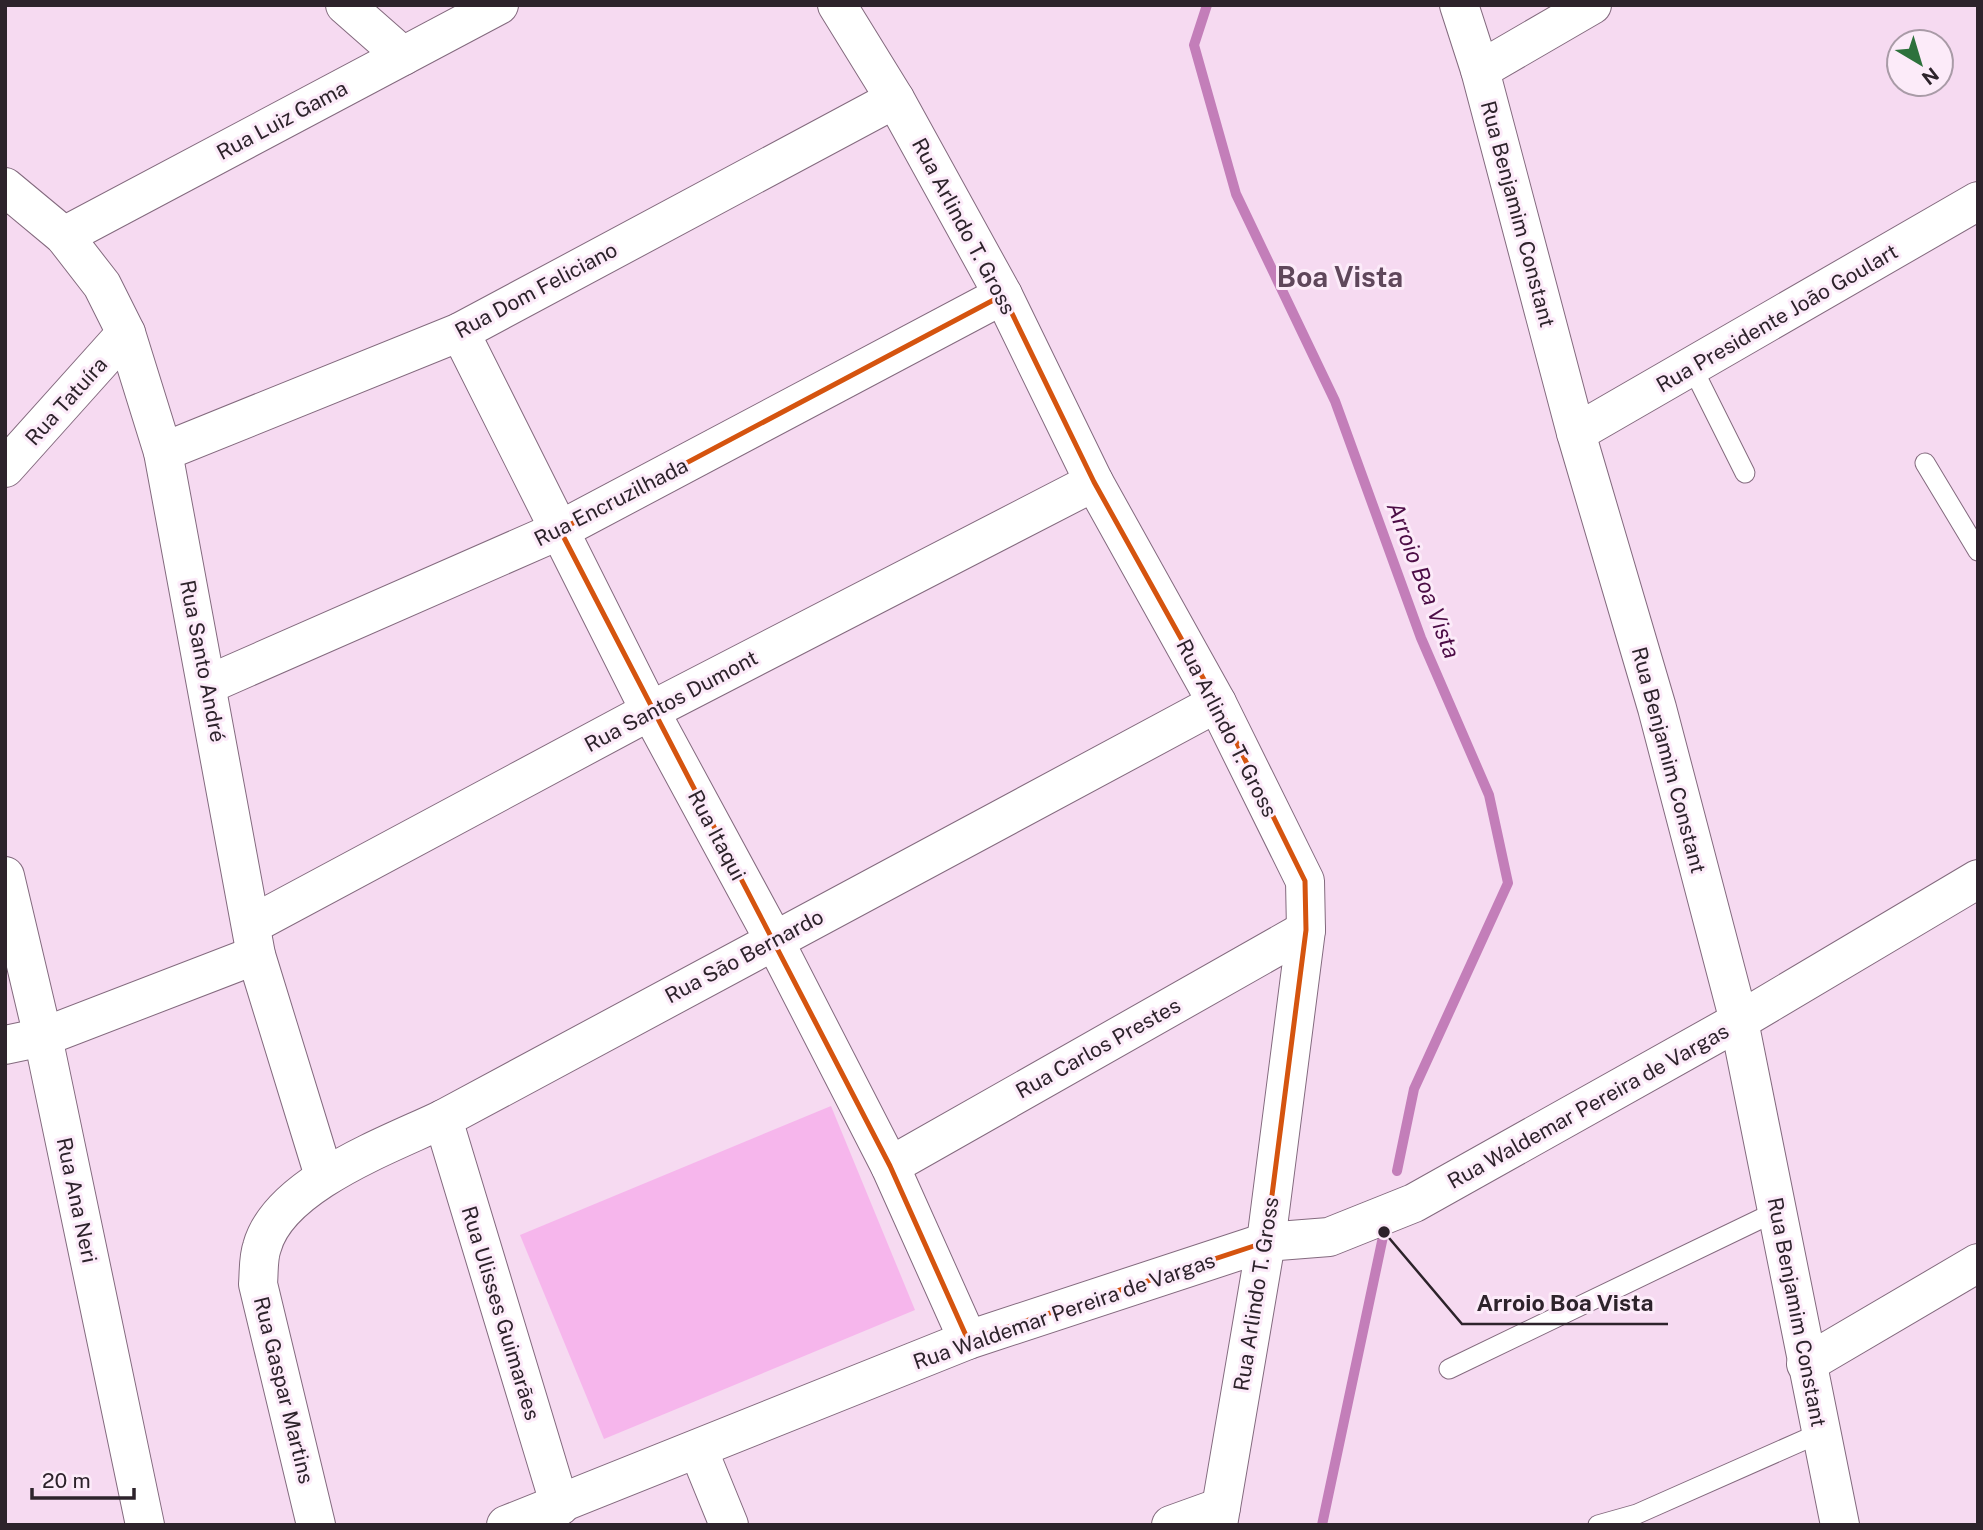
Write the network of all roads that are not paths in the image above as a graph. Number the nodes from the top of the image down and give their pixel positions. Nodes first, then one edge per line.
1 (345, 5) edge
2 (499, 5) edge
3 (837, 5) edge
4 (1459, 5) edge
5 (1592, 5) edge
6 (402, 56) junction
7 (1480, 70) junction
8 (895, 99) junction
9 (5, 187) edge
10 (1978, 201) edge
11 (64, 236) junction
12 (1003, 296) junction
13 (460, 332) junction
14 (126, 333) junction
15 (1692, 367) junction
16 (1576, 433) junction
17 (163, 452) junction
18 (1925, 463) dead end
19 (5, 468) edge
20 (1745, 473) dead end
21 (1094, 482) junction
22 (560, 530) junction
23 (1978, 551) edge
24 (207, 685) junction
25 (1217, 704) junction
26 (650, 711) junction
27 (5, 876) edge
28 (1978, 879) edge
29 (1306, 930) junction
30 (253, 940) junction
31 (774, 940) junction
32 (1739, 1021) junction
33 (43, 1037) junction
34 (5, 1045) edge
35 (443, 1119) junction
36 (890, 1166) junction
37 (324, 1176) junction
38 (1777, 1211) junction
39 (277, 1217) joint
40 (1266, 1242) junction
41 (1978, 1263) edge
42 (968, 1340) junction
43 (1806, 1364) junction
44 (1449, 1369) dead end
45 (1820, 1433) junction
46 (698, 1449) junction
47 (560, 1506) junction
48 (1219, 1516) edge
49 (145, 1525) edge
50 (316, 1525) edge
51 (506, 1525) edge
52 (729, 1525) edge
53 (1171, 1525) edge
54 (1598, 1525) edge
55 (1840, 1525) edge

1 - 6 street
2 - 6 street, Rua Luiz Gama
3 - 8 street, Rua Arlindo T. Gross
4 - 7 street, Rua Benjamim Constant
5 - 7 street
6 - 11 street, Rua Luiz Gama
7 - 16 street, Rua Benjamim Constant
8 - 12 street, Rua Arlindo T. Gross
8 - 13 street, Rua Dom Feliciano
9 - 11 street, Rua Santo André
10 - 15 street, Rua Presidente João Goulart
11 - 14 street, Rua Santo André
12 - 21 street, Rua Arlindo T. Gross
12 - 22 street, Rua Encruzilhada
13 - 17 street, Rua Dom Feliciano
13 - 22 street, Rua Itaqui
14 - 17 street, Rua Santo André
14 - 19 street, Rua Tatuíra
15 - 16 street, Rua Presidente João Goulart
15 - 20 lane
16 - 32 street, Rua Benjamim Constant
17 - 24 street, Rua Santo André
18 - 23 lane
21 - 25 street, Rua Arlindo T. Gross
21 - 26 street, Rua Santos Dumont
22 - 24 street, Rua Encruzilhada
22 - 26 street, Rua Itaqui
24 - 30 street, Rua Santo André
25 - 29 street, Rua Arlindo T. Gross
25 - 31 street, Rua São Bernardo
26 - 30 street, Rua Santos Dumont
26 - 31 street, Rua Itaqui
27 - 33 street, Rua Ana Neri
28 - 32 street, Rua Waldemar Pereira de Vargas
29 - 36 street, Rua Carlos Prestes
29 - 40 street, Rua Arlindo T. Gross
30 - 33 street, Rua Santos Dumont
30 - 37 street, Rua Santo André
31 - 35 street, Rua São Bernardo
31 - 36 street, Rua Itaqui
32 - 38 street, Rua Benjamim Constant
32 - 40 street, Rua Waldemar Pereira de Vargas
33 - 34 street, Rua Santos Dumont
33 - 49 street, Rua Ana Neri
35 - 37 street, Rua São Bernardo
35 - 47 street, Rua Ulisses Guimarães
36 - 42 street, Rua Itaqui
37 - 39 street, Rua São Bernardo
38 - 43 street, Rua Benjamim Constant
38 - 44 lane
39 - 50 street, Rua Gaspar Martins
40 - 42 street, Rua Waldemar Pereira de Vargas
40 - 48 street, Rua Arlindo T. Gross
41 - 43 street
42 - 46 street, Rua Waldemar Pereira de Vargas
43 - 45 street, Rua Benjamim Constant
45 - 54 lane
45 - 55 street, Rua Benjamim Constant
46 - 47 street, Rua Waldemar Pereira de Vargas
46 - 52 street
47 - 51 street, Rua Waldemar Pereira de Vargas
48 - 53 street

